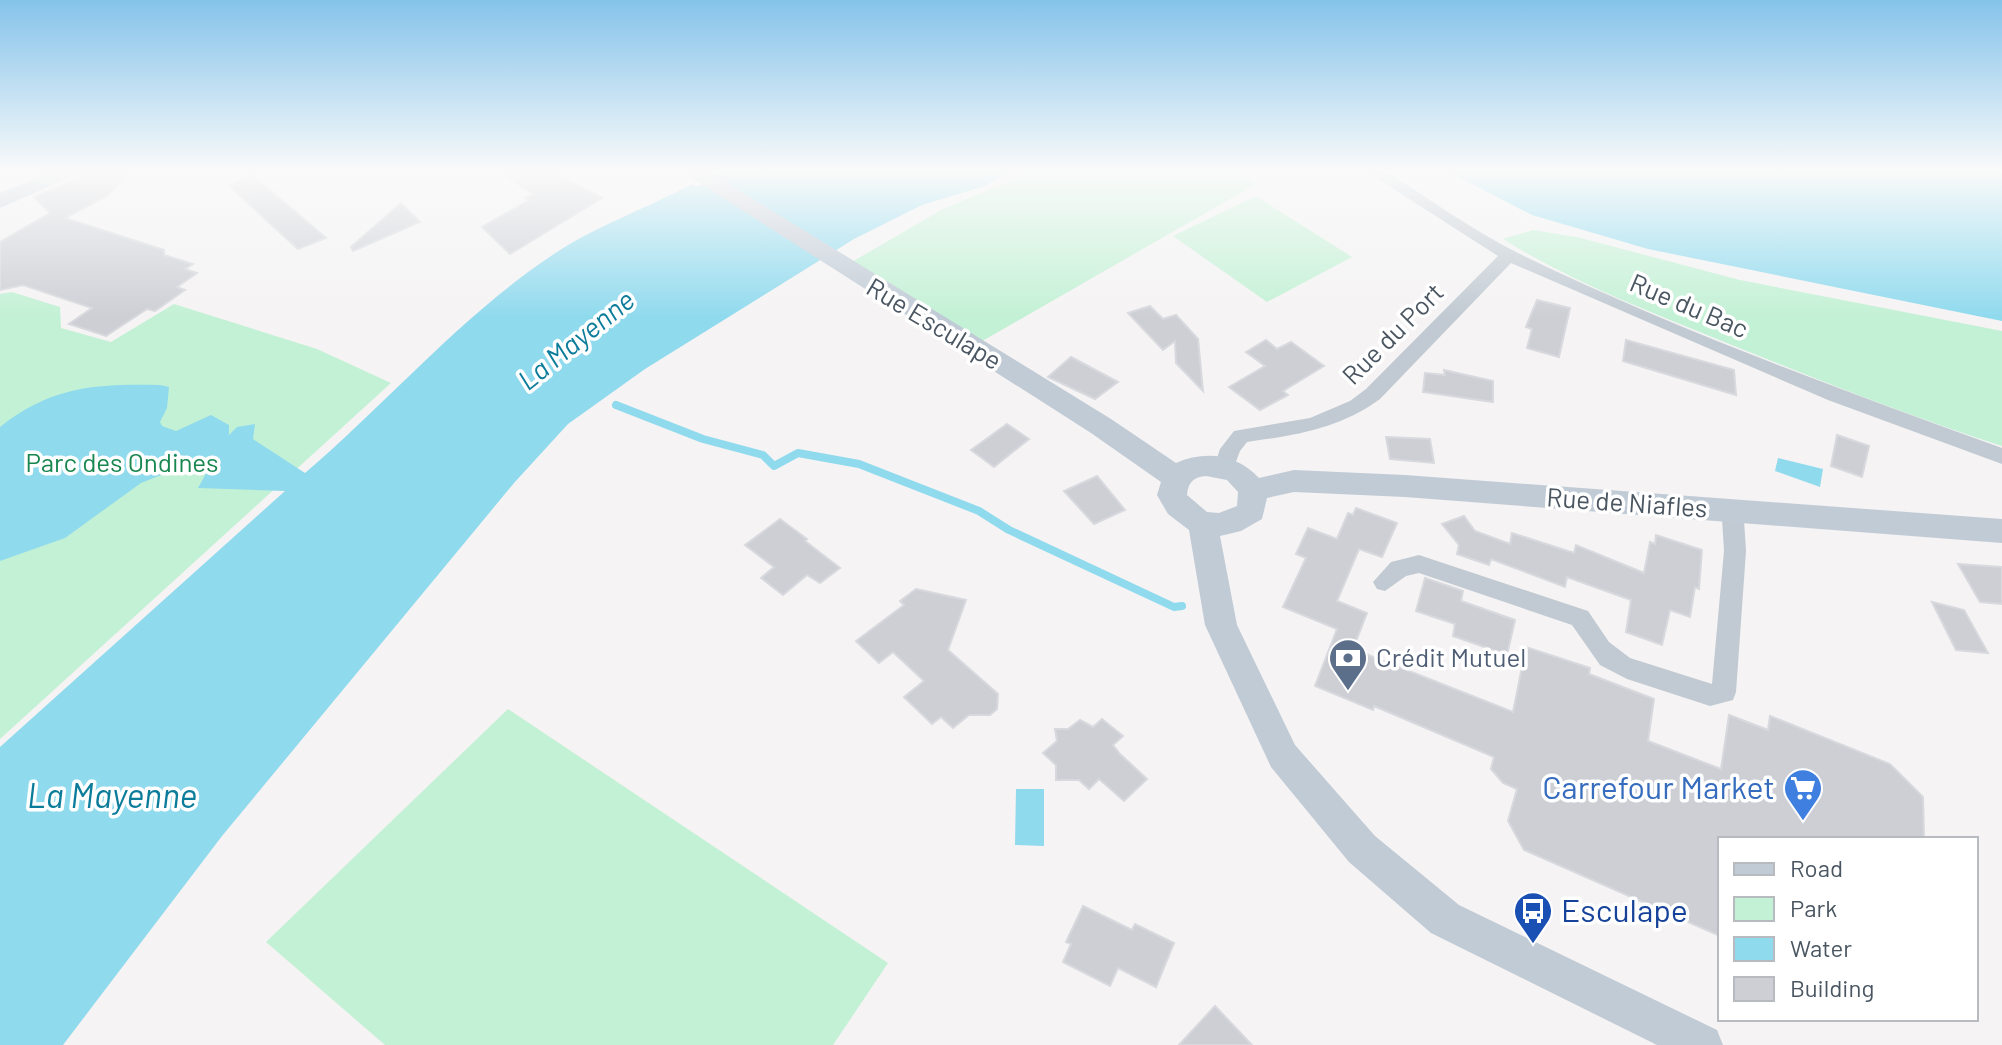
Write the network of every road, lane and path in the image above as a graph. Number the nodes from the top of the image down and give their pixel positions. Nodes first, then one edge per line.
1 (766, 219) edge
2 (1451, 219) edge
3 (1509, 255) junction
4 (2002, 456) edge
5 (1225, 467) junction
6 (1176, 478) junction
7 (1253, 490) junction
8 (1738, 512) junction
9 (1203, 523) junction
10 (2002, 531) edge
11 (1385, 582) dead end
12 (1702, 1045) edge

1 - 6 street, Rue Esculape
2 - 3 street, Rue du Bac
3 - 4 street, Rue du Bac
3 - 5 street, Rue du Port
5 - 6 street
5 - 7 street
6 - 9 street
7 - 8 street, Rue de Niafles
7 - 9 street
8 - 10 street, Rue de Niafles
8 - 11 street
9 - 12 street

